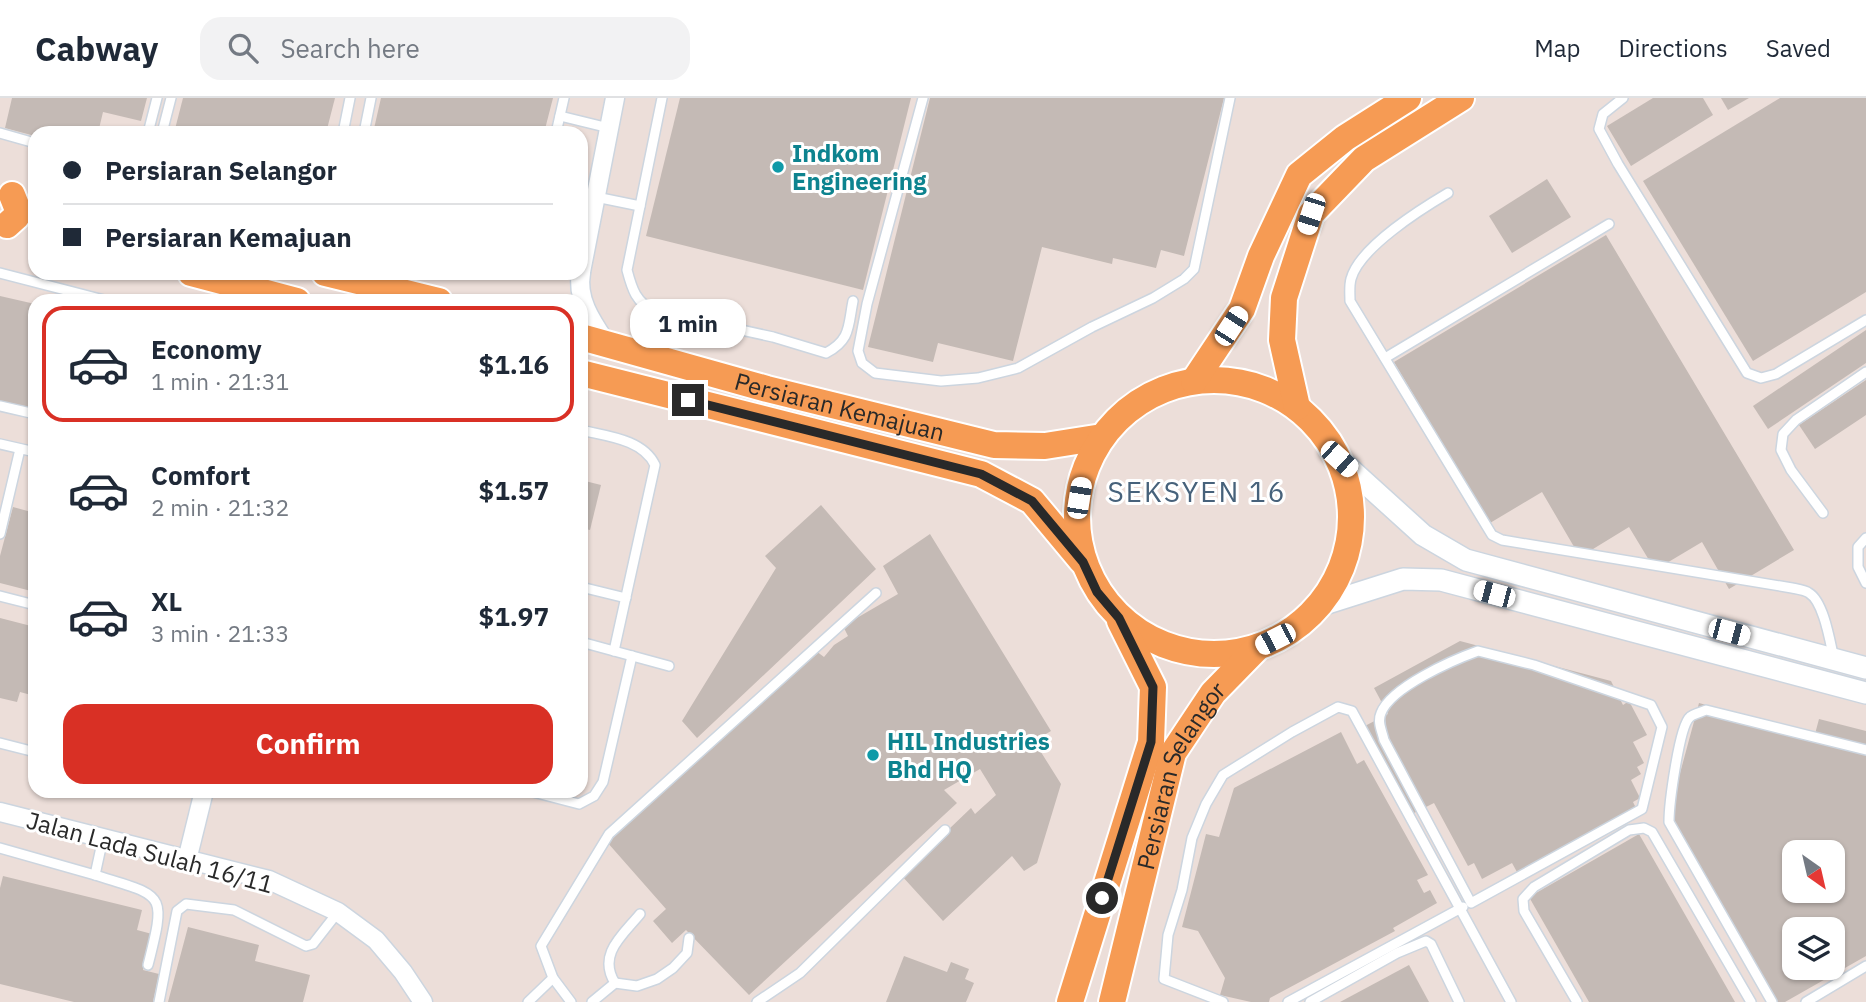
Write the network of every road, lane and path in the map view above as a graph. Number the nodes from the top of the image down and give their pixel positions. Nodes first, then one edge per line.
1 (157, 98) edge
2 (171, 98) edge
3 (350, 98) edge
4 (371, 98) edge
5 (564, 98) edge
6 (615, 98) edge
7 (662, 98) edge
8 (923, 98) edge
9 (1230, 98) edge
10 (1408, 98) edge
11 (1461, 98) edge
12 (1623, 98) edge
13 (560, 116) junction
14 (150, 126) edge
15 (164, 126) edge
16 (344, 126) edge
17 (365, 126) edge
18 (558, 126) edge
19 (609, 128) junction
20 (0, 134) edge
21 (28, 141) edge
22 (1447, 193) dead end
23 (16, 196) edge
24 (596, 197) junction
25 (640, 206) junction
26 (3, 224) edge
27 (1609, 224) dead end
28 (28, 230) edge
29 (588, 237) edge
30 (0, 273) edge
31 (217, 280) edge
32 (354, 280) edge
33 (81, 294) edge
34 (268, 294) edge
35 (410, 294) edge
36 (853, 300) dead end
37 (588, 316) edge
38 (1866, 320) edge
39 (588, 339) edge
40 (607, 344) junction
41 (1385, 358) junction
42 (1866, 372) edge
43 (588, 375) edge
44 (1194, 381) junction
45 (0, 406) edge
46 (1297, 408) junction
47 (28, 412) edge
48 (588, 432) edge
49 (1102, 437) junction
50 (0, 444) edge
51 (20, 449) junction
52 (28, 451) edge
53 (1339, 459) junction
54 (1823, 513) dead end
55 (0, 534) edge
56 (1866, 537) edge
57 (1083, 562) junction
58 (1866, 583) edge
59 (588, 589) edge
60 (876, 593) dead end
61 (0, 596) edge
62 (626, 598) junction
63 (28, 603) edge
64 (1318, 606) junction
65 (1119, 618) junction
66 (588, 644) edge
67 (1258, 647) junction
68 (614, 651) junction
69 (632, 656) junction
70 (1834, 660) junction
71 (669, 666) dead end
72 (1866, 668) edge
73 (1866, 693) edge
74 (0, 743) edge
75 (28, 750) edge
76 (1866, 750) edge
77 (202, 798) edge
78 (556, 798) edge
79 (0, 812) edge
80 (945, 830) dead end
81 (103, 838) junction
82 (0, 848) edge
83 (187, 860) junction
84 (94, 875) junction
85 (1471, 903) junction
86 (1460, 909) junction
87 (338, 912) junction
88 (640, 914) dead end
89 (688, 938) dead end
90 (148, 965) dead end
91 (1866, 967) edge
92 (553, 978) junction
93 (615, 983) junction
94 (159, 1002) edge
95 (423, 1002) edge
96 (528, 1002) edge
97 (571, 1002) edge
98 (592, 1002) edge
99 (757, 1002) edge
100 (1070, 1002) edge
101 (1111, 1002) edge
102 (1223, 1002) edge
103 (1288, 1002) edge
104 (1310, 1002) edge
105 (1459, 1002) edge
106 (1511, 1002) edge
107 (1577, 1002) edge
108 (1751, 1002) edge
109 (1772, 1002) edge
110 (1806, 1002) edge

1 - 14 lane
2 - 15 lane
3 - 16 lane
4 - 17 lane
5 - 13 lane
6 - 19 street
7 - 25 lane
8 - 9 lane
10 - 44 main road
11 - 46 main road
12 - 38 lane
13 - 18 lane
13 - 19 lane
19 - 24 street
20 - 21 lane
22 - 41 lane
23 - 26 main road
24 - 25 lane
24 - 29 street
25 - 36 lane
26 - 28 main road
27 - 41 lane
30 - 33 lane
31 - 34 main road
32 - 35 main road
37 - 40 street
39 - 40 main road, Persiaran Kemajuan
40 - 49 main road, Persiaran Kemajuan
41 - 70 lane
42 - 54 lane
43 - 57 main road, Persiaran Kemajuan
44 - 46 main road
44 - 49 main road
45 - 47 lane
46 - 53 main road
48 - 62 lane
49 - 57 main road
50 - 51 lane
51 - 52 lane
51 - 55 lane
53 - 64 main road
53 - 70 street
56 - 58 lane
57 - 65 main road
59 - 62 lane
60 - 92 lane
61 - 63 lane
62 - 68 lane
64 - 67 main road
64 - 73 street
65 - 67 main road
65 - 100 main road, Persiaran Selangor
66 - 68 lane
67 - 101 main road, Persiaran Selangor
68 - 69 lane
69 - 71 lane
69 - 78 lane
70 - 72 street
74 - 75 lane
76 - 109 lane
77 - 83 street
79 - 81 street, Jalan Lada Sulah 16/11
80 - 99 lane
81 - 83 street, Jalan Lada Sulah 16/11
81 - 84 lane
82 - 84 lane
83 - 87 street, Jalan Lada Sulah 16/11
84 - 90 lane
85 - 85 lane
85 - 86 lane
86 - 102 lane
86 - 103 lane
86 - 106 lane
87 - 94 lane
87 - 95 street, Jalan Lada Sulah 16/11
88 - 93 lane
89 - 93 lane
91 - 110 lane
92 - 96 lane
92 - 97 lane
93 - 98 lane
104 - 105 lane
107 - 108 lane

